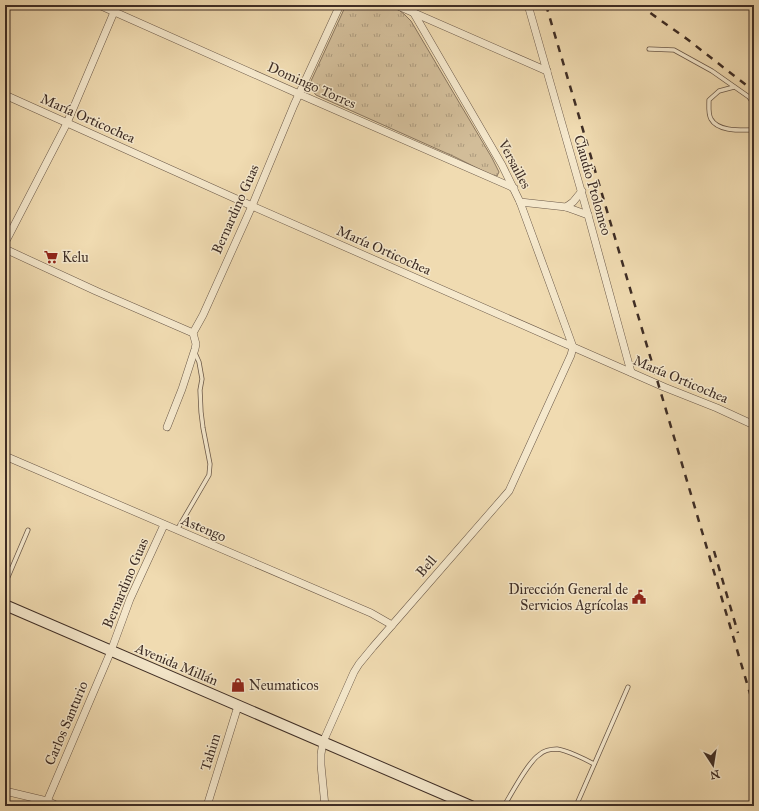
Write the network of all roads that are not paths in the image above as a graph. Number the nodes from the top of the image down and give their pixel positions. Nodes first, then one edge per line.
1 (99, 5) edge
2 (340, 5) edge
3 (396, 5) edge
4 (409, 5) edge
5 (528, 5) edge
6 (116, 8) edge
7 (413, 13) junction
8 (649, 49) dead end
9 (547, 71) junction
10 (734, 87) junction
11 (299, 94) junction
12 (5, 95) edge
13 (754, 104) edge
14 (67, 123) junction
15 (754, 130) edge
16 (514, 188) junction
17 (582, 191) junction
18 (520, 202) junction
19 (252, 206) junction
20 (566, 207) junction
21 (588, 215) junction
22 (5, 243) edge
23 (5, 250) edge
24 (193, 333) junction
25 (573, 347) junction
26 (194, 352) junction
27 (631, 372) junction
28 (754, 425) edge
29 (167, 427) dead end
30 (5, 456) edge
31 (164, 525) junction
32 (28, 530) dead end
33 (176, 530) junction
34 (5, 584) edge
35 (5, 605) edge
36 (392, 625) junction
37 (110, 651) junction
38 (628, 687) dead end
39 (238, 706) junction
40 (324, 742) junction
41 (594, 764) junction
42 (5, 791) edge
43 (46, 804) edge
44 (58, 806) edge
45 (207, 806) edge
46 (325, 806) edge
47 (471, 806) edge
48 (504, 806) edge
49 (576, 806) edge

1 - 6 street, Domingo Torres
2 - 11 street, Bernardino Guas
3 - 7 street
4 - 7 street, Versailles
5 - 9 street, Claudio Ptolomeo
6 - 11 street, Domingo Torres
6 - 14 street
7 - 9 street
7 - 16 street, Versailles
8 - 10 lane
9 - 17 street, Claudio Ptolomeo
10 - 13 lane
10 - 15 lane
11 - 16 street, Domingo Torres
11 - 19 street, Bernardino Guas
12 - 14 street, María Orticochea
14 - 19 street, María Orticochea
14 - 22 street
16 - 18 street, Versailles
17 - 20 street
17 - 21 street, Claudio Ptolomeo
18 - 20 street
18 - 25 street, Versailles
19 - 24 street, Bernardino Guas
19 - 25 street, María Orticochea
20 - 21 street
21 - 27 street, Claudio Ptolomeo
23 - 24 street
24 - 26 street
25 - 27 street, María Orticochea
25 - 36 street, Bell
26 - 29 street
26 - 33 lane
27 - 28 street, María Orticochea
30 - 31 street, Astengo
31 - 33 street, Astengo
31 - 37 street, Bernardino Guas
32 - 34 lane
33 - 36 street, Astengo
35 - 37 main road, Avenida Millán
36 - 40 street, Bell
37 - 39 main road, Avenida Millán
37 - 43 street, Carlos Santurio
38 - 41 lane
39 - 40 main road, Avenida Millán
39 - 45 street, Tahim
40 - 46 street, Bell
40 - 47 main road, Avenida Millán
41 - 48 lane
41 - 49 lane
42 - 43 street
43 - 44 street

